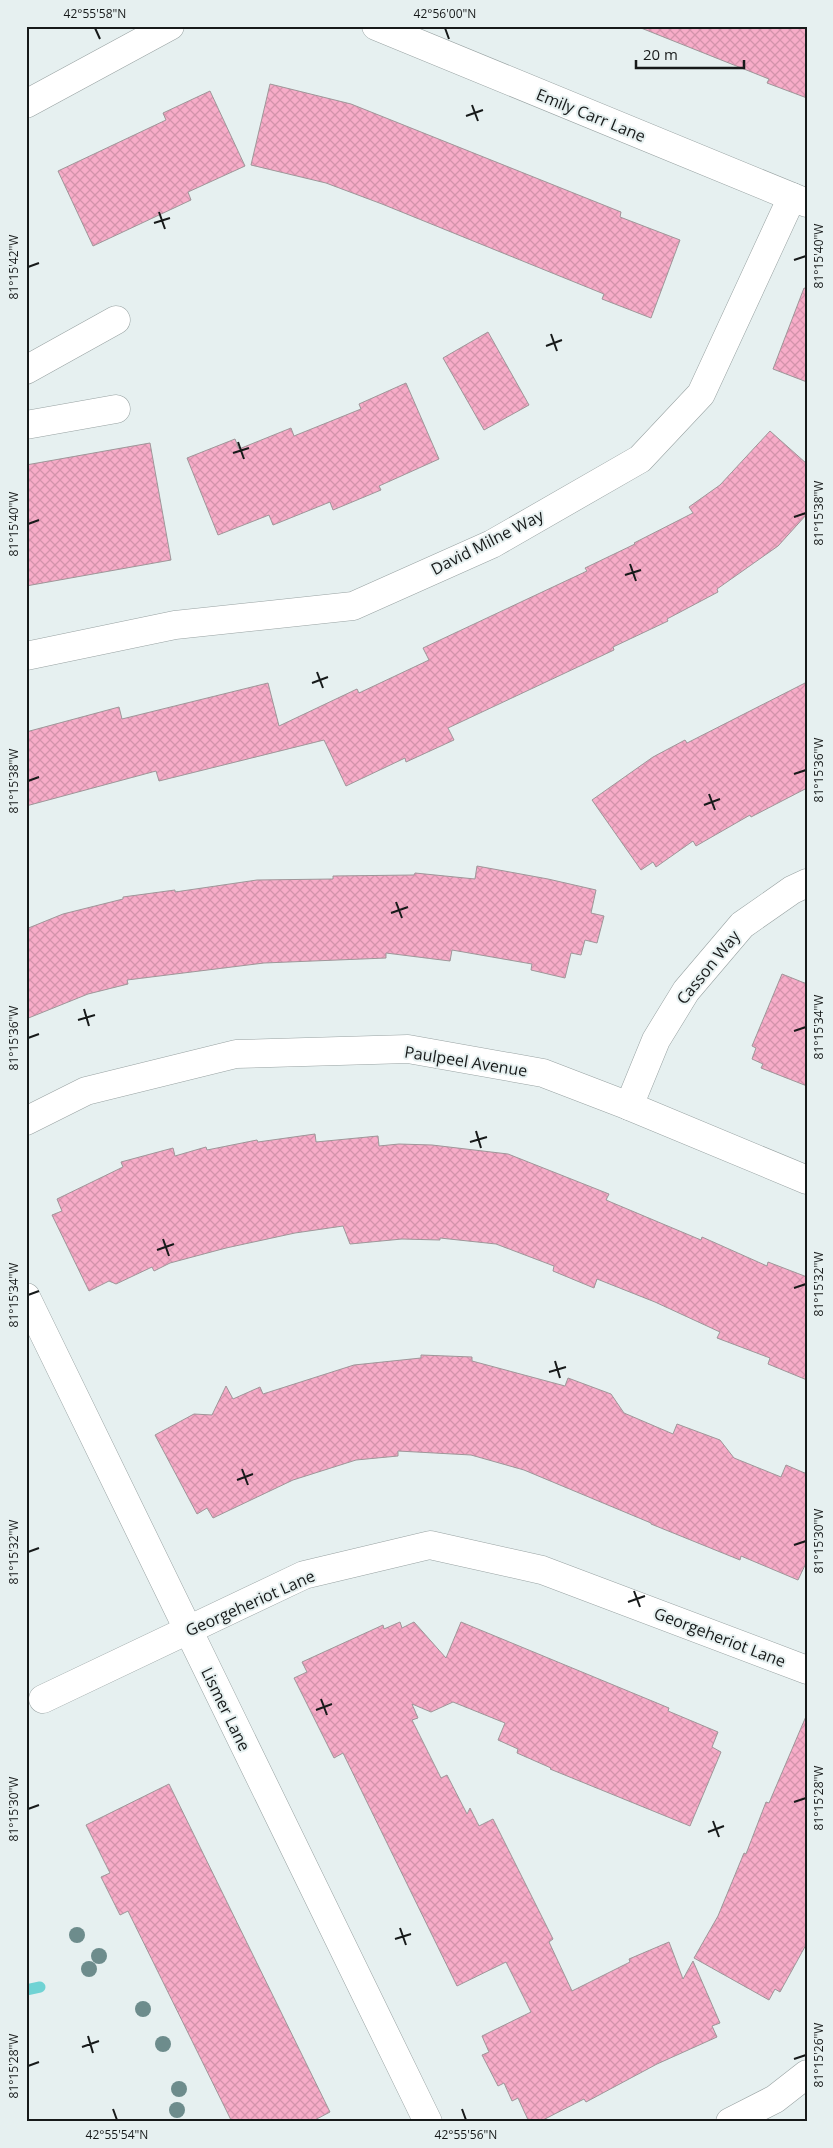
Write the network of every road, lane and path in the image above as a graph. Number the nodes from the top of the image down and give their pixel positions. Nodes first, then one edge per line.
1 (170, 26) edge
2 (376, 26) edge
3 (26, 104) edge
4 (799, 200) edge
5 (116, 320) dead end
6 (26, 370) edge
7 (116, 409) dead end
8 (26, 424) edge
9 (26, 656) edge
10 (807, 883) edge
11 (629, 1106) junction
12 (26, 1121) edge
13 (807, 1180) edge
14 (26, 1297) edge
15 (188, 1630) junction
16 (807, 1670) edge
17 (43, 1699) dead end
18 (807, 2074) edge
19 (428, 2122) edge
20 (730, 2122) edge

1 - 3 street
2 - 4 street, Emily Carr Lane
4 - 9 street, David Milne Way
5 - 6 street
7 - 8 street
10 - 11 street, Casson Way
11 - 12 street, Paulpeel Avenue
11 - 13 street, Paulpeel Avenue
14 - 15 street, Lismer Lane
15 - 16 street, Georgeheriot Lane
15 - 17 street, Georgeheriot Lane
15 - 19 street, Lismer Lane
18 - 20 street

